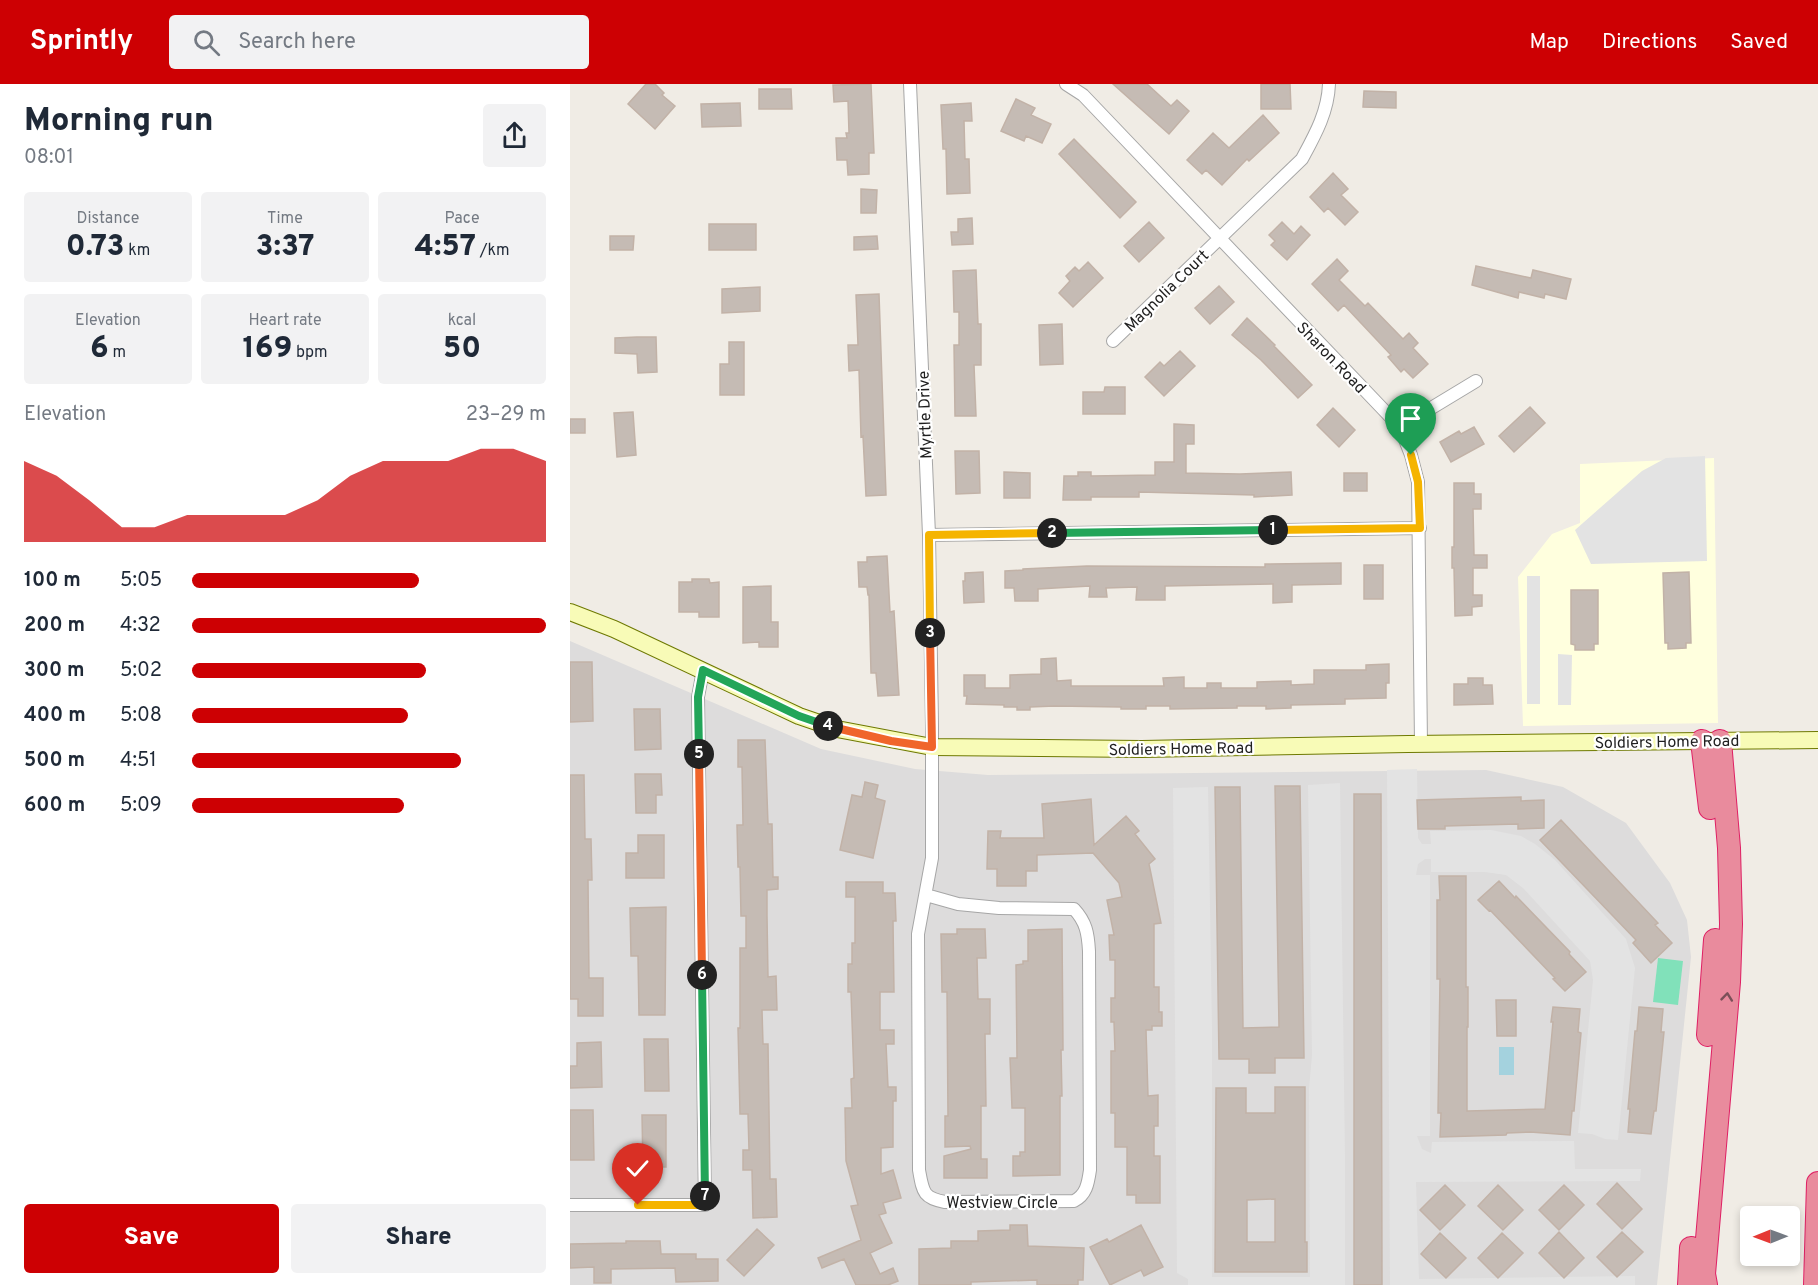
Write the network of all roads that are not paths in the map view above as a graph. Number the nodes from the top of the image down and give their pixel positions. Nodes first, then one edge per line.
1 (910, 84) edge
2 (1066, 84) edge
3 (1329, 84) edge
4 (1219, 239) junction
5 (1113, 340) dead end
6 (1476, 381) dead end
7 (1400, 428) junction
8 (1420, 528) junction
9 (929, 535) junction
10 (570, 612) edge
11 (703, 670) junction
12 (1818, 740) edge
13 (1711, 741) junction
14 (1421, 744) junction
15 (932, 747) junction
16 (926, 895) junction
17 (1818, 1184) edge
18 (570, 1205) edge
19 (1814, 1282) edge
20 (1689, 1285) edge
21 (1706, 1285) edge

1 - 9 street, Myrtle Drive
2 - 4 street, Sharon Road
3 - 4 street, Magnolia Court
4 - 5 street, Magnolia Court
4 - 7 street, Sharon Road
6 - 7 street
7 - 8 street, Sharon Road
8 - 9 street
8 - 14 street, Sharon Road
9 - 15 street, Myrtle Drive
10 - 11 street, Soldiers Home Road
11 - 15 street, Soldiers Home Road
11 - 18 street
12 - 13 street, Soldiers Home Road
13 - 14 street, Soldiers Home Road
13 - 20 highway
21 -> 13 highway
14 - 15 street, Soldiers Home Road
15 - 16 street, Westview Circle
16 - 16 street, Westview Circle
17 - 19 highway

